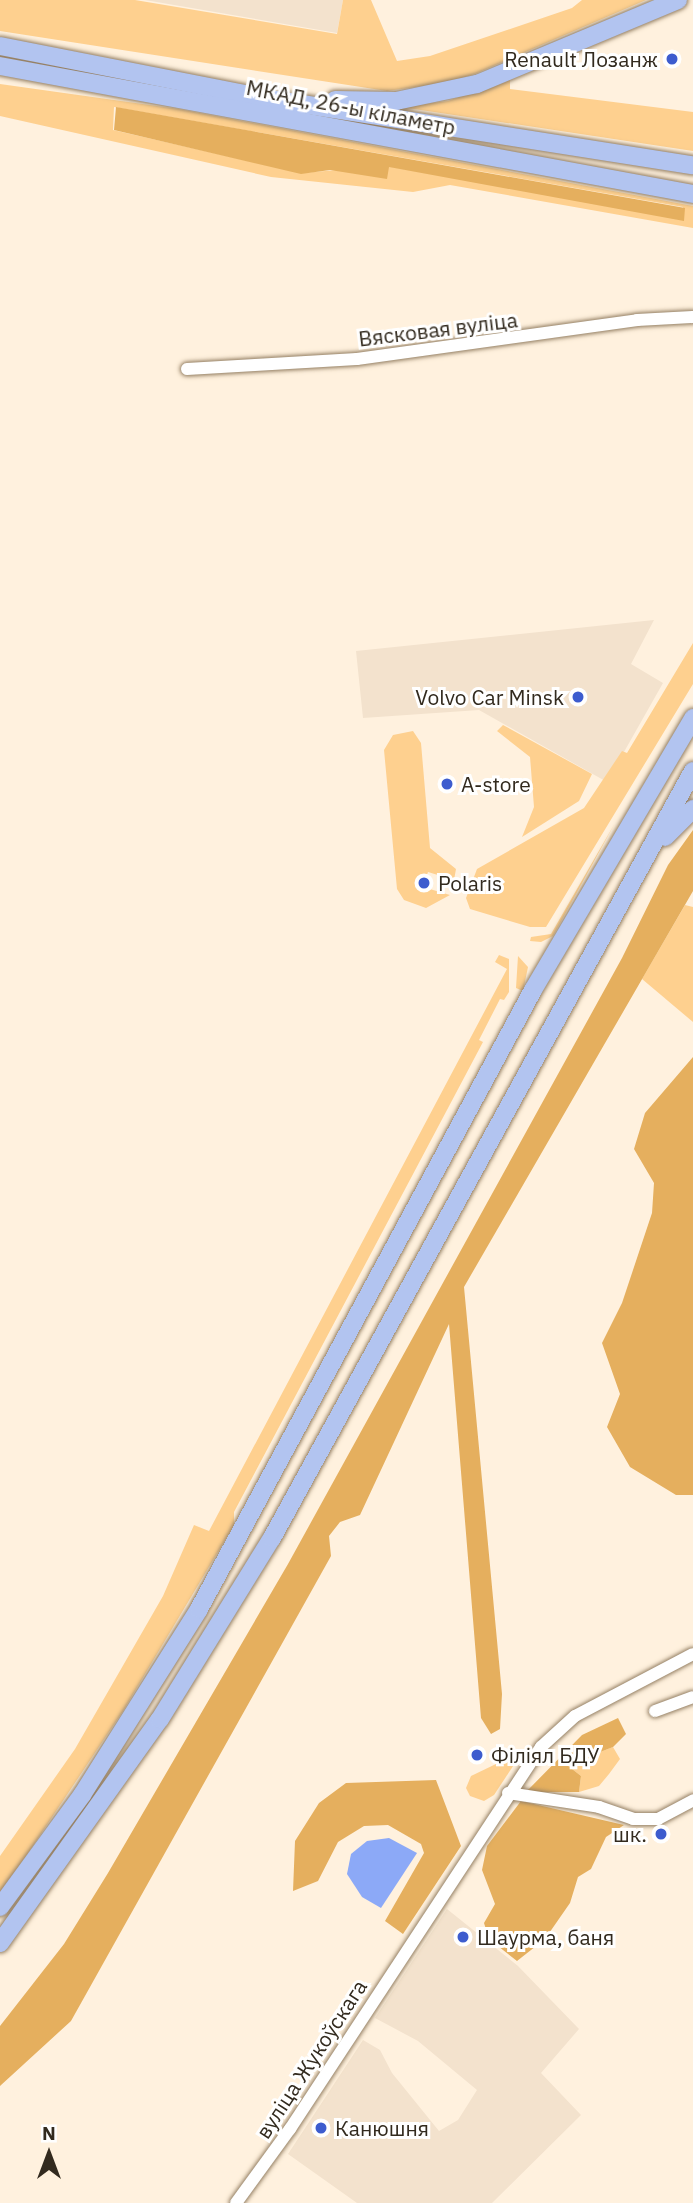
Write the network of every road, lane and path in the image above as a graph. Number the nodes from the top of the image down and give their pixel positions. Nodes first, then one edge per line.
1 (678, 0) edge
2 (0, 46) edge
3 (0, 66) edge
4 (276, 100) junction
5 (693, 165) edge
6 (693, 194) edge
7 (693, 317) edge
8 (187, 369) dead end
9 (693, 718) edge
10 (693, 771) edge
11 (693, 809) edge
12 (644, 861) junction
13 (693, 1654) edge
14 (693, 1697) edge
15 (655, 1711) dead end
16 (508, 1793) junction
17 (693, 1800) edge
18 (0, 1907) edge
19 (0, 1943) edge
20 (236, 2203) edge

1 - 4 highway
2 - 4 highway, МКАД, 26-ы кіламетр
3 - 6 highway, МКАД, 26-ы кіламетр
4 - 5 highway, МКАД, 26-ы кіламетр
7 - 8 street, Вясковая вуліца
9 - 18 highway
10 - 12 highway
11 - 12 highway
12 - 19 highway
13 - 16 street, вуліца Жукоўскага
14 - 15 street
16 - 17 street
16 - 20 street, вуліца Жукоўскага

